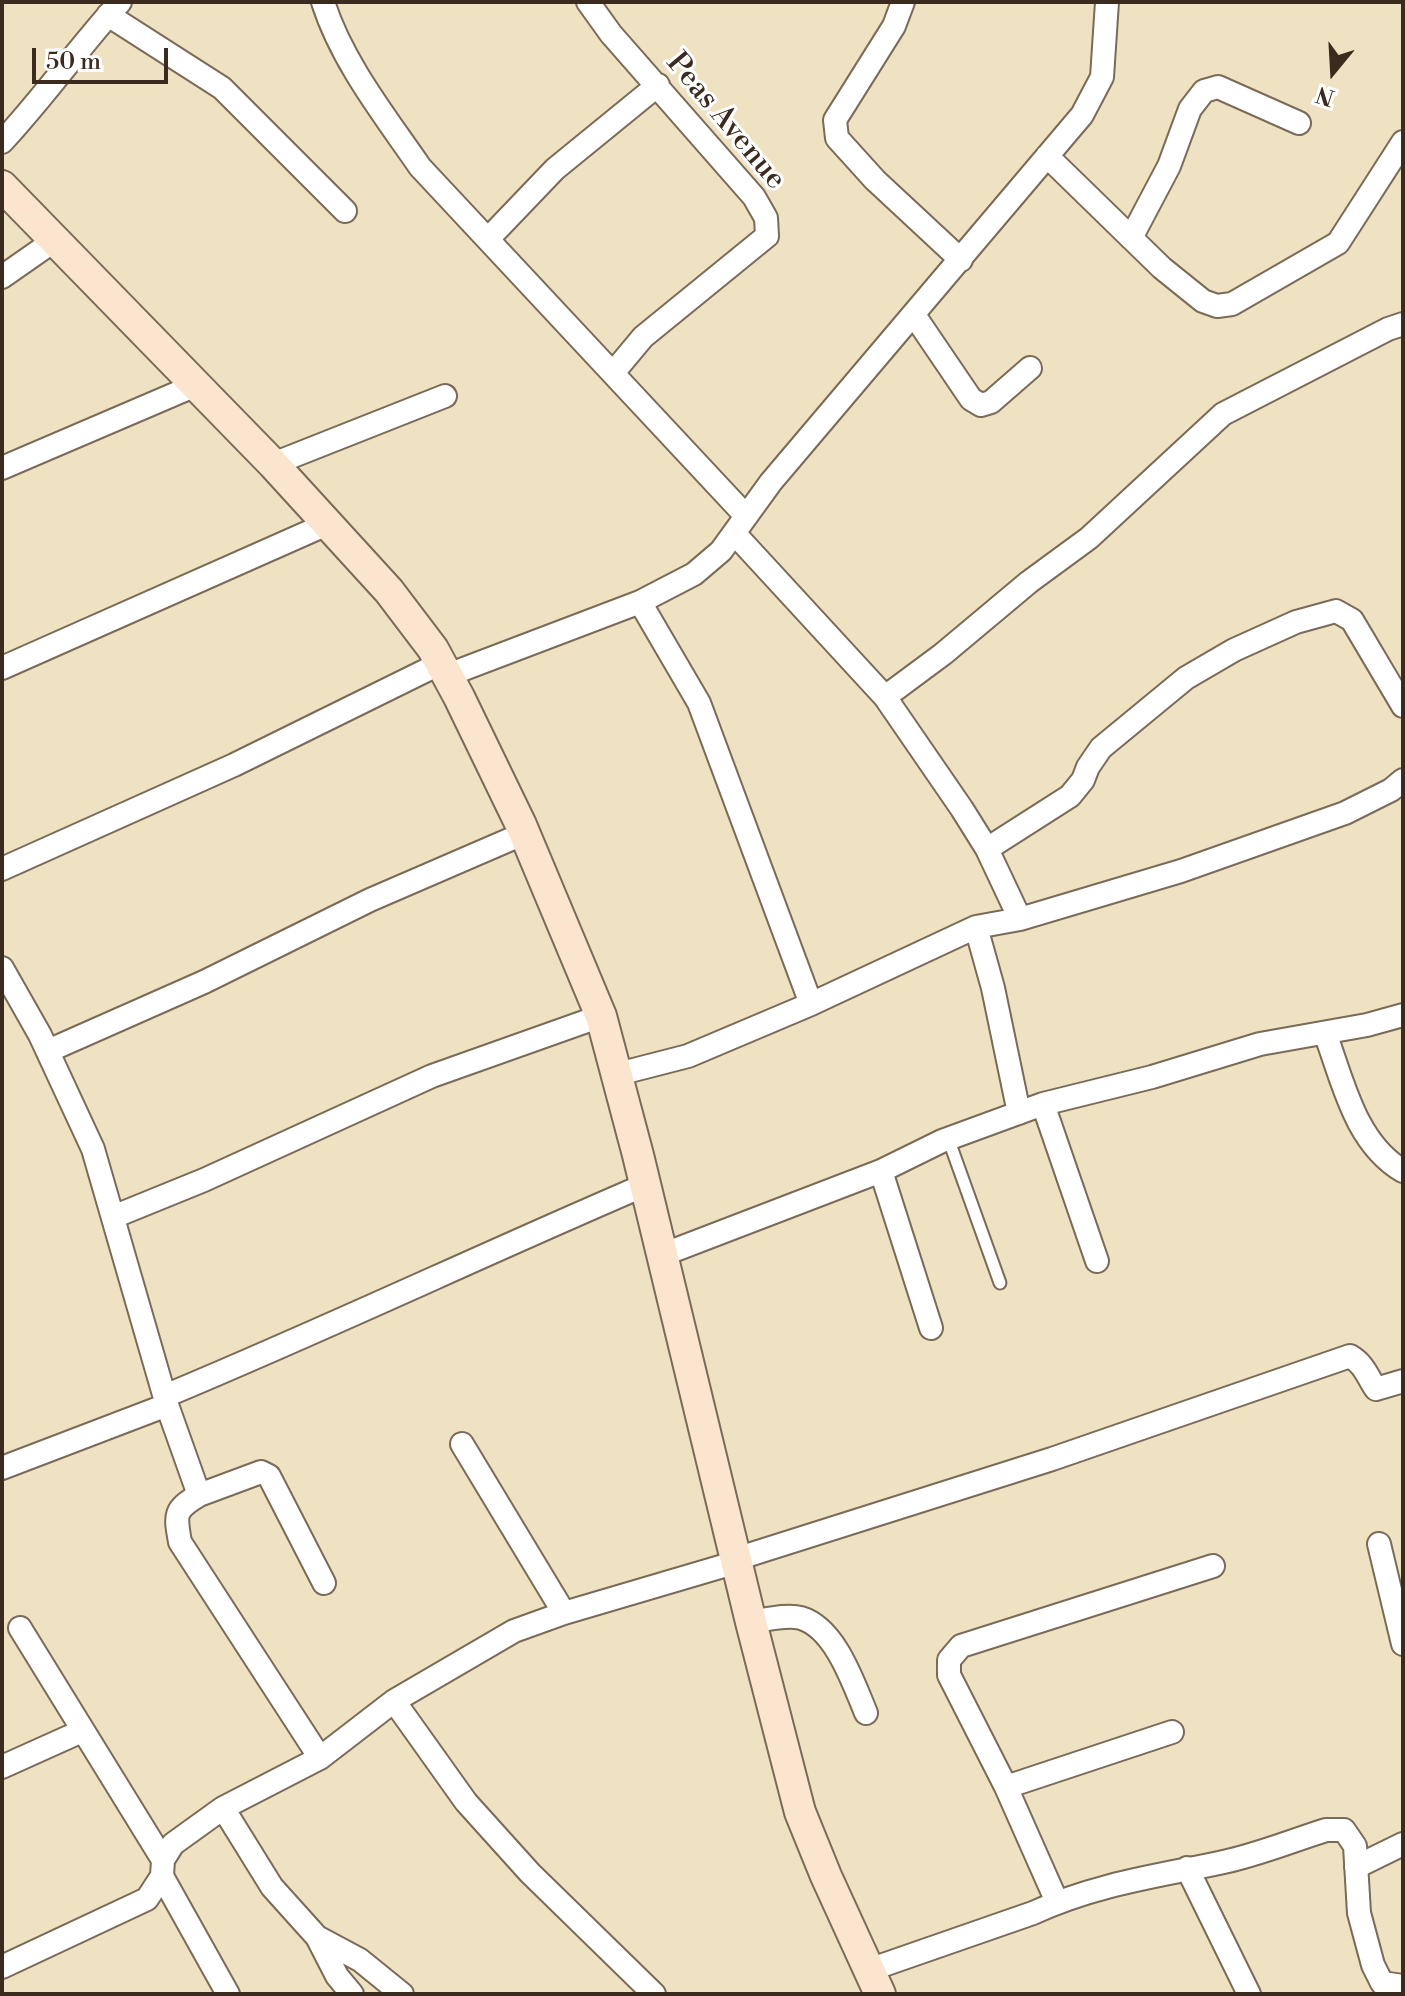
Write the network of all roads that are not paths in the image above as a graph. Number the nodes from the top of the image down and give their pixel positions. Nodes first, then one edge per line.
1 (323, 2) edge
2 (588, 2) edge
3 (903, 2) edge
4 (1107, 2) edge
5 (114, 8) edge
6 (658, 85) junction
7 (1299, 123) dead end
8 (2, 142) edge
9 (1403, 142) edge
10 (1047, 156) junction
11 (2, 186) edge
12 (345, 211) dead end
13 (1131, 238) junction
14 (488, 239) junction
15 (55, 240) junction
16 (961, 260) junction
17 (2, 277) edge
18 (914, 315) junction
19 (1403, 324) edge
20 (1030, 368) dead end
21 (613, 373) junction
22 (196, 385) junction
23 (445, 396) dead end
24 (273, 464) junction
25 (2, 468) edge
26 (327, 524) junction
27 (740, 524) junction
28 (640, 602) junction
29 (2, 668) edge
30 (444, 669) junction
31 (885, 697) junction
32 (1403, 706) edge
33 (1403, 780) edge
34 (525, 833) junction
35 (987, 849) junction
36 (2, 869) edge
37 (1020, 919) junction
38 (976, 927) junction
39 (2, 968) edge
40 (811, 1004) junction
41 (1403, 1015) edge
42 (601, 1016) junction
43 (1325, 1033) junction
44 (48, 1051) junction
45 (618, 1074) junction
46 (1043, 1104) junction
47 (1019, 1113) junction
48 (948, 1138) junction
49 (881, 1171) junction
50 (1403, 1171) edge
51 (645, 1185) junction
52 (113, 1217) junction
53 (662, 1255) junction
54 (1097, 1261) dead end
55 (1000, 1283) dead end
56 (931, 1328) dead end
57 (1403, 1381) edge
58 (166, 1400) junction
59 (462, 1444) dead end
60 (2, 1468) edge
61 (199, 1495) junction
62 (1379, 1544) dead end
63 (736, 1560) junction
64 (1213, 1566) dead end
65 (324, 1583) dead end
66 (564, 1613) junction
67 (751, 1622) junction
68 (20, 1628) dead end
69 (1403, 1644) edge
70 (394, 1701) junction
71 (866, 1713) dead end
72 (82, 1731) junction
73 (1172, 1732) dead end
74 (320, 1758) junction
75 (2, 1767) edge
76 (1006, 1787) junction
77 (223, 1808) junction
78 (1403, 1844) edge
79 (1356, 1867) junction
80 (162, 1868) junction
81 (1187, 1868) junction
82 (1057, 1902) junction
83 (317, 1937) junction
84 (2, 1967) edge
85 (875, 1982) edge
86 (1390, 1987) edge
87 (228, 1994) edge
88 (352, 1994) edge
89 (402, 1994) edge
90 (654, 1994) edge
91 (1249, 1994) edge

1 - 14 street
2 - 6 street, Peas Avenue
3 - 16 street
4 - 10 street
5 - 8 street
5 - 12 street
6 - 14 street
6 - 21 street, Peas Avenue
7 - 13 street
9 - 13 street
10 - 13 street
10 - 16 street
11 - 15 street
14 - 21 street
15 - 17 street
15 - 22 street
16 - 18 street
18 - 20 street
18 - 27 street
19 - 31 street
21 - 27 street
22 - 24 street
22 - 25 street
23 - 24 street
24 - 26 street
26 - 29 street
26 - 30 street
27 - 28 street
27 - 31 street
28 - 30 street
28 - 40 street
30 - 34 street
30 - 36 street
31 - 35 street
32 - 35 street
33 - 37 street
34 - 42 street
34 - 44 street
35 - 37 street
37 - 38 street
38 - 40 street
38 - 47 street
39 - 44 street
40 - 45 street
41 - 43 street
42 - 45 street
42 - 52 street
43 - 46 street
43 - 50 street
44 - 52 street
45 - 51 street
46 - 47 street
46 - 54 street
47 - 48 street
48 - 49 street
48 - 55 lane
49 - 53 street
49 - 56 street
51 - 53 street
51 - 58 street
52 - 58 street
53 - 63 street
57 - 63 street
58 - 60 street
58 - 61 street
59 - 66 street
61 - 65 street
61 - 74 street
62 - 69 street
63 - 66 street
63 - 67 street
64 - 76 street
66 - 70 street
67 - 71 street
67 - 85 street
68 - 72 street
70 - 74 street
70 - 90 street
72 - 75 street
72 - 80 street
73 - 76 street
74 - 77 street
76 - 82 street
77 - 80 street
77 - 83 street
78 - 79 street
79 - 81 street
79 - 86 street
80 - 84 street
80 - 87 street
81 - 82 street
81 - 91 street
82 - 85 street
83 - 88 street
83 - 89 street

